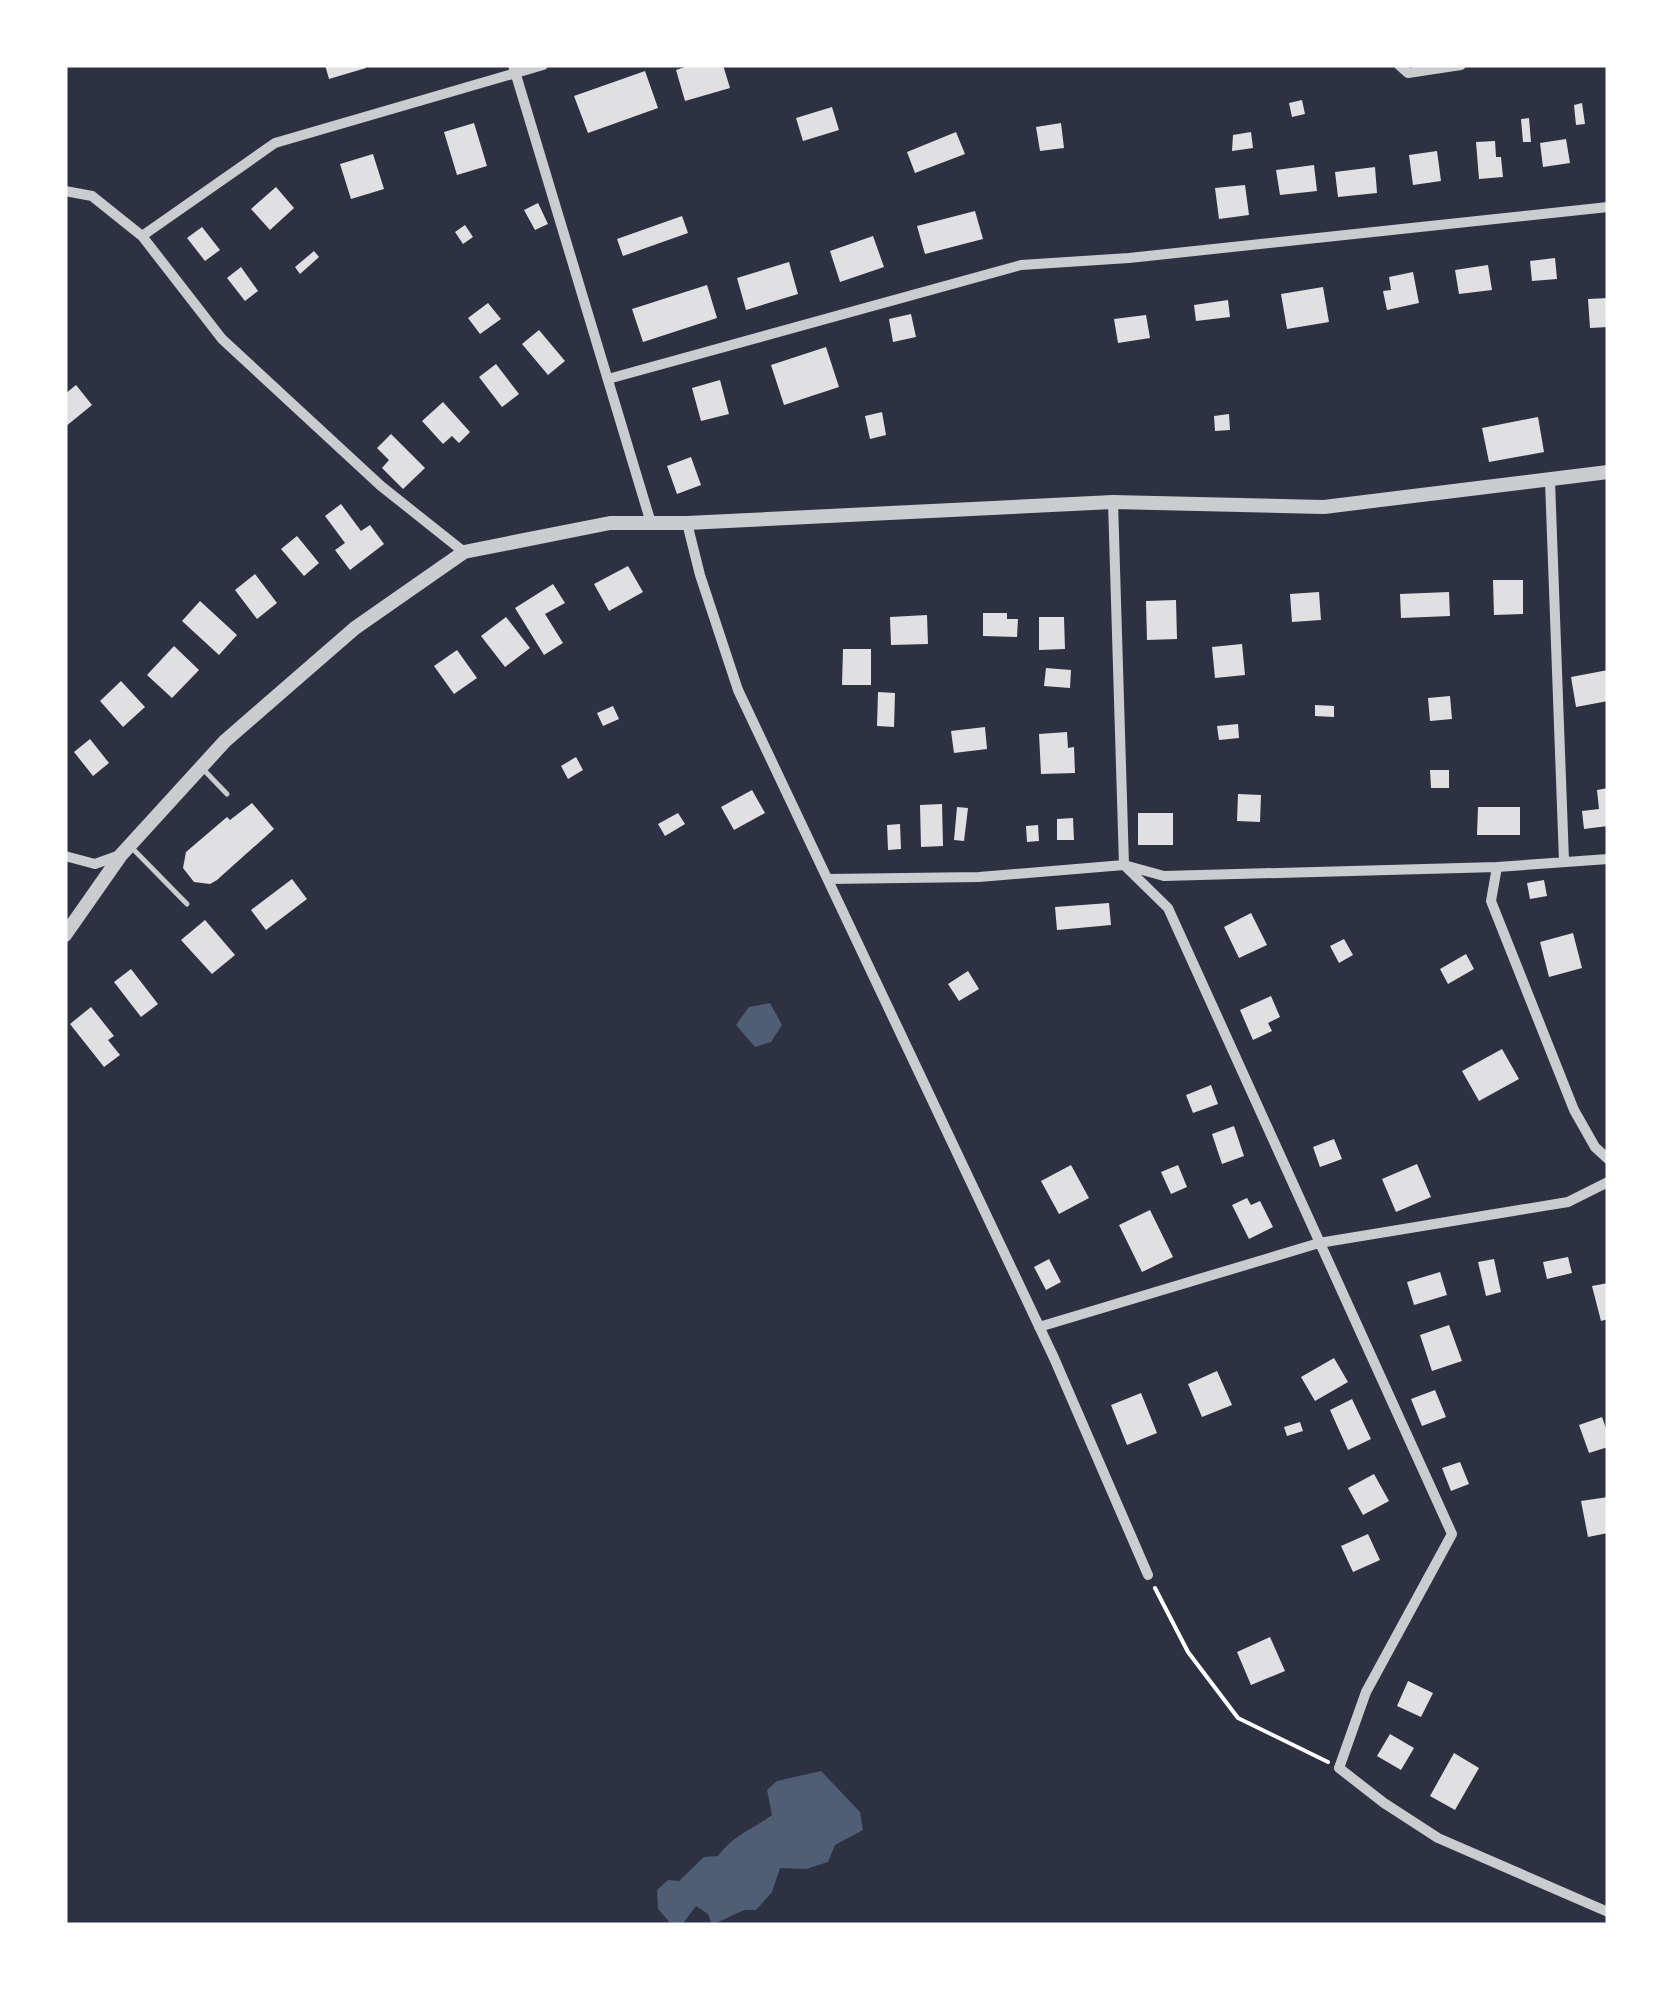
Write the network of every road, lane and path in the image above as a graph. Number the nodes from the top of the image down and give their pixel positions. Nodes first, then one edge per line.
1 (543, 65) edge
2 (1399, 65) edge
3 (1461, 65) edge
4 (514, 69) edge
5 (65, 190) edge
6 (1608, 207) edge
7 (142, 236) junction
8 (608, 379) junction
9 (1608, 472) edge
10 (1550, 481) junction
11 (1113, 502) junction
12 (651, 523) junction
13 (687, 524) junction
14 (464, 552) junction
15 (201, 767) junction
16 (226, 794) dead end
17 (125, 850) junction
18 (65, 856) edge
19 (1608, 859) edge
20 (1564, 861) junction
21 (1124, 865) junction
22 (1497, 867) junction
23 (829, 878) junction
24 (187, 904) dead end
25 (65, 935) edge
26 (1608, 1160) edge
27 (1608, 1182) edge
28 (1319, 1243) junction
29 (1039, 1327) junction
30 (1148, 1575) joint
31 (1339, 1768) junction
32 (1608, 1912) edge

1 - 4 street
2 - 3 street
4 - 7 street
4 - 8 street
5 - 7 street
6 - 8 street
7 - 14 street
8 - 12 street
9 - 10 street
10 - 11 street
10 - 20 street
11 - 13 street
11 - 21 street
12 - 13 street
12 - 14 street
13 - 23 street
14 - 15 street
15 - 16 lane
15 - 17 street
17 - 18 street
17 - 24 lane
17 - 25 street
19 - 20 street
20 - 22 street
21 - 22 street
21 - 23 street
21 - 28 street
22 - 26 street
23 - 29 street
27 - 28 street
28 - 29 street
28 - 31 street
29 - 30 street
30 - 31 path
31 - 32 street

